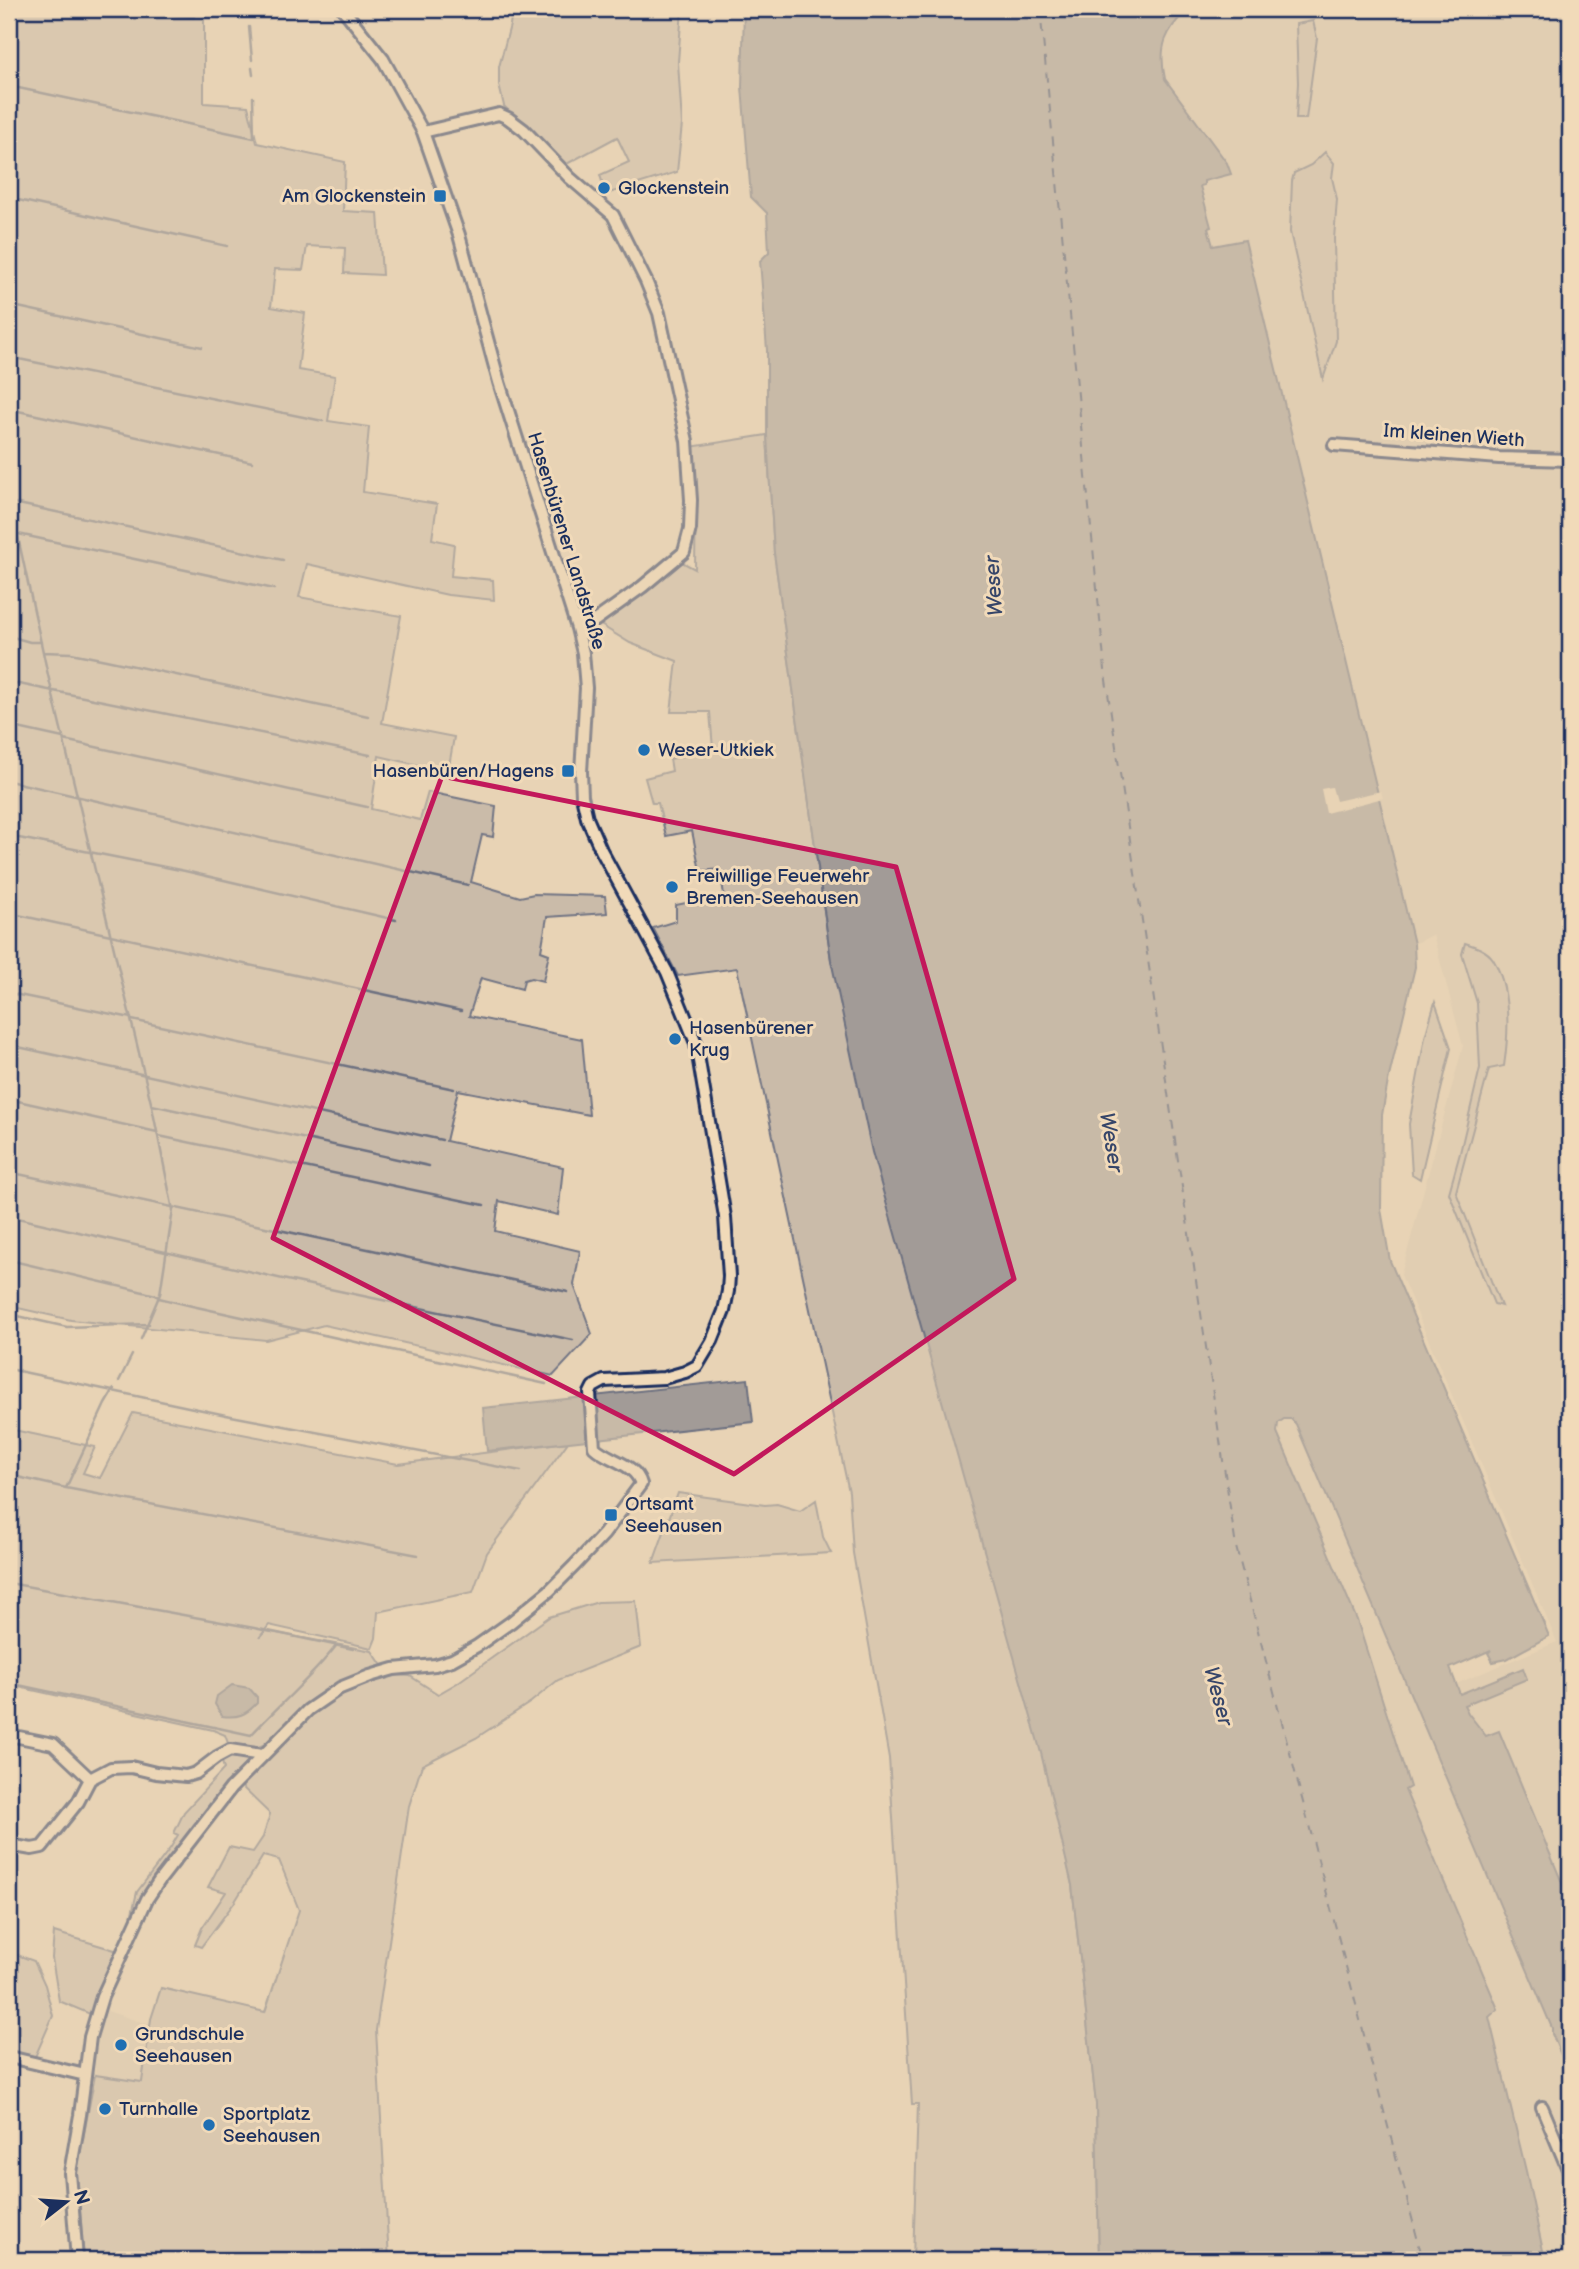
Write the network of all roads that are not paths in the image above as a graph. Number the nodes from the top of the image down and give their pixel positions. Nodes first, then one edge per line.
1 (343, 9) edge
2 (423, 132) junction
3 (1334, 445) dead end
4 (1570, 460) edge
5 (577, 628) junction
6 (9, 1735) edge
7 (262, 1755) junction
8 (90, 1779) junction
9 (9, 1845) edge
10 (9, 2057) edge
11 (85, 2074) junction
12 (1542, 2106) dead end
13 (1570, 2174) edge
14 (77, 2260) edge

1 - 2 street, Hasenbürener Landstraße
2 - 5 street, Hasenbürener Landstraße
2 - 5 street
3 - 4 street, Im kleinen Wieth
5 - 7 street, Hasenbürener Landstraße
6 - 8 street
7 - 8 street
7 - 11 street, Hasenbürener Landstraße
8 - 9 street
10 - 11 street
11 - 14 street, Hasenbürener Landstraße
12 - 13 street

